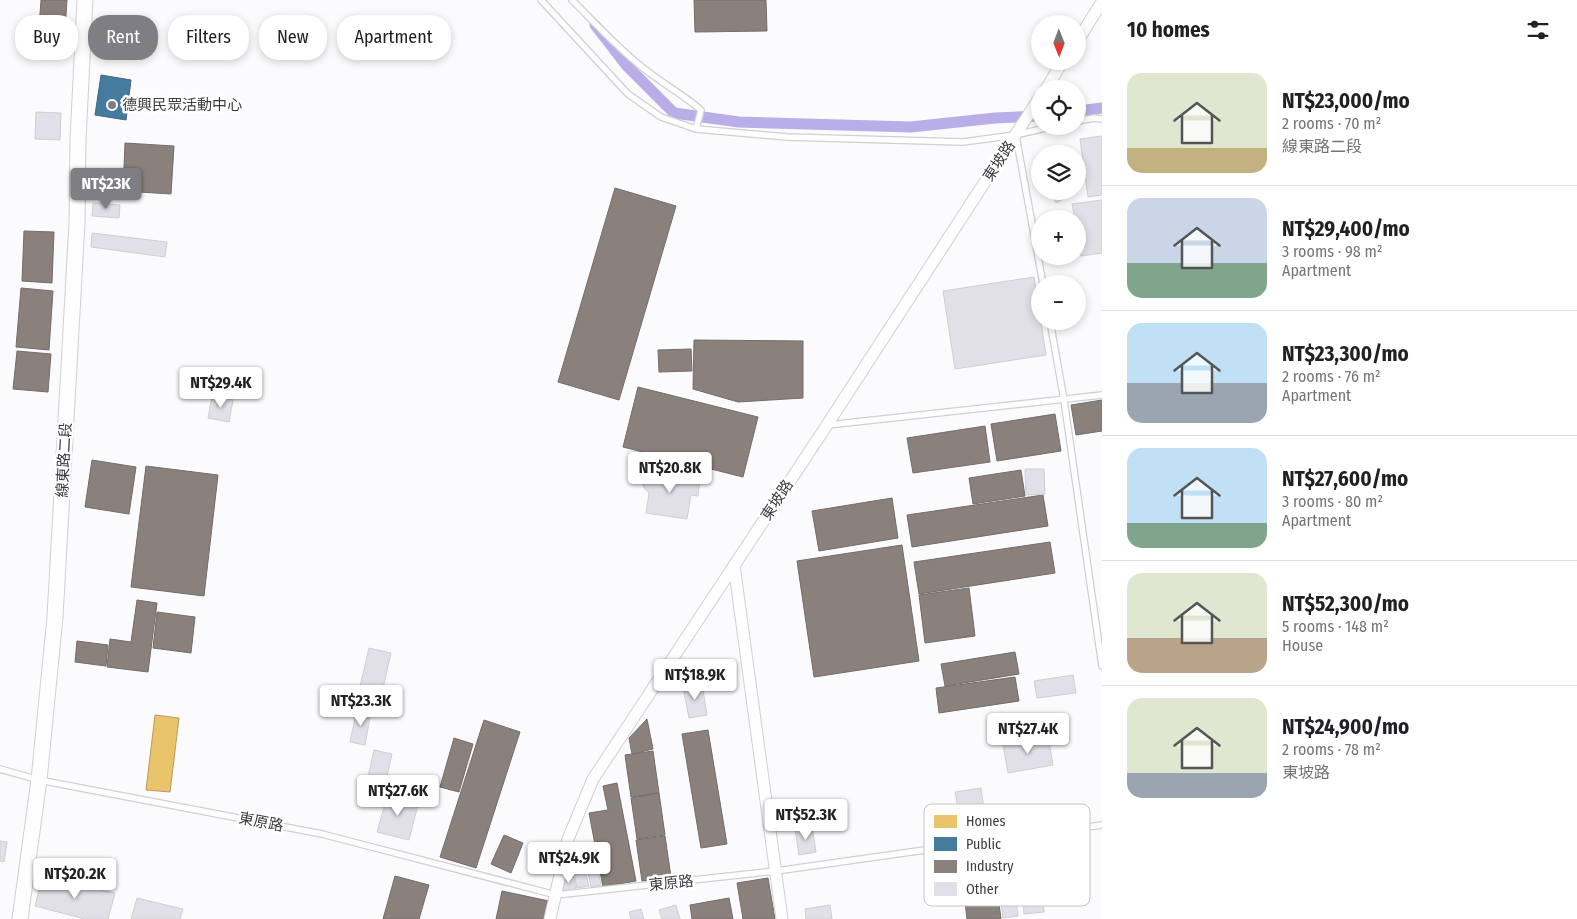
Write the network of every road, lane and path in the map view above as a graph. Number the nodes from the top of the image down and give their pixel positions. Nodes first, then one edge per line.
1 (85, 0) edge
2 (541, 0) edge
3 (572, 0) edge
4 (1102, 2) edge
5 (1086, 27) edge
6 (1031, 111) edge
7 (1102, 119) edge
8 (1086, 120) edge
9 (696, 128) junction
10 (1031, 132) edge
11 (1016, 135) junction
12 (1041, 275) edge
13 (1052, 330) edge
14 (1102, 395) edge
15 (1064, 400) junction
16 (826, 426) junction
17 (734, 565) junction
18 (1102, 666) edge
19 (0, 769) edge
20 (40, 780) junction
21 (924, 850) edge
22 (776, 871) junction
23 (556, 895) junction
24 (20, 919) edge
25 (550, 919) edge
26 (782, 919) edge

1 - 20 main road, 線東路二段
2 - 9 lane
3 - 9 lane
4 - 5 street
6 - 11 street, 東坡路
7 - 8 lane
9 - 11 lane
10 - 11 lane
11 - 12 lane
11 - 16 street, 東坡路
13 - 15 lane
14 - 15 lane
15 - 16 lane
15 - 18 lane
16 - 17 street, 東坡路
17 - 22 street
17 - 23 street, 東坡路
19 - 20 lane, 東原路
20 - 23 lane, 東原路
20 - 24 main road, 線東路二段
21 - 22 lane, 東原路
22 - 23 lane, 東原路
22 - 26 street
23 - 25 street, 東坡路

